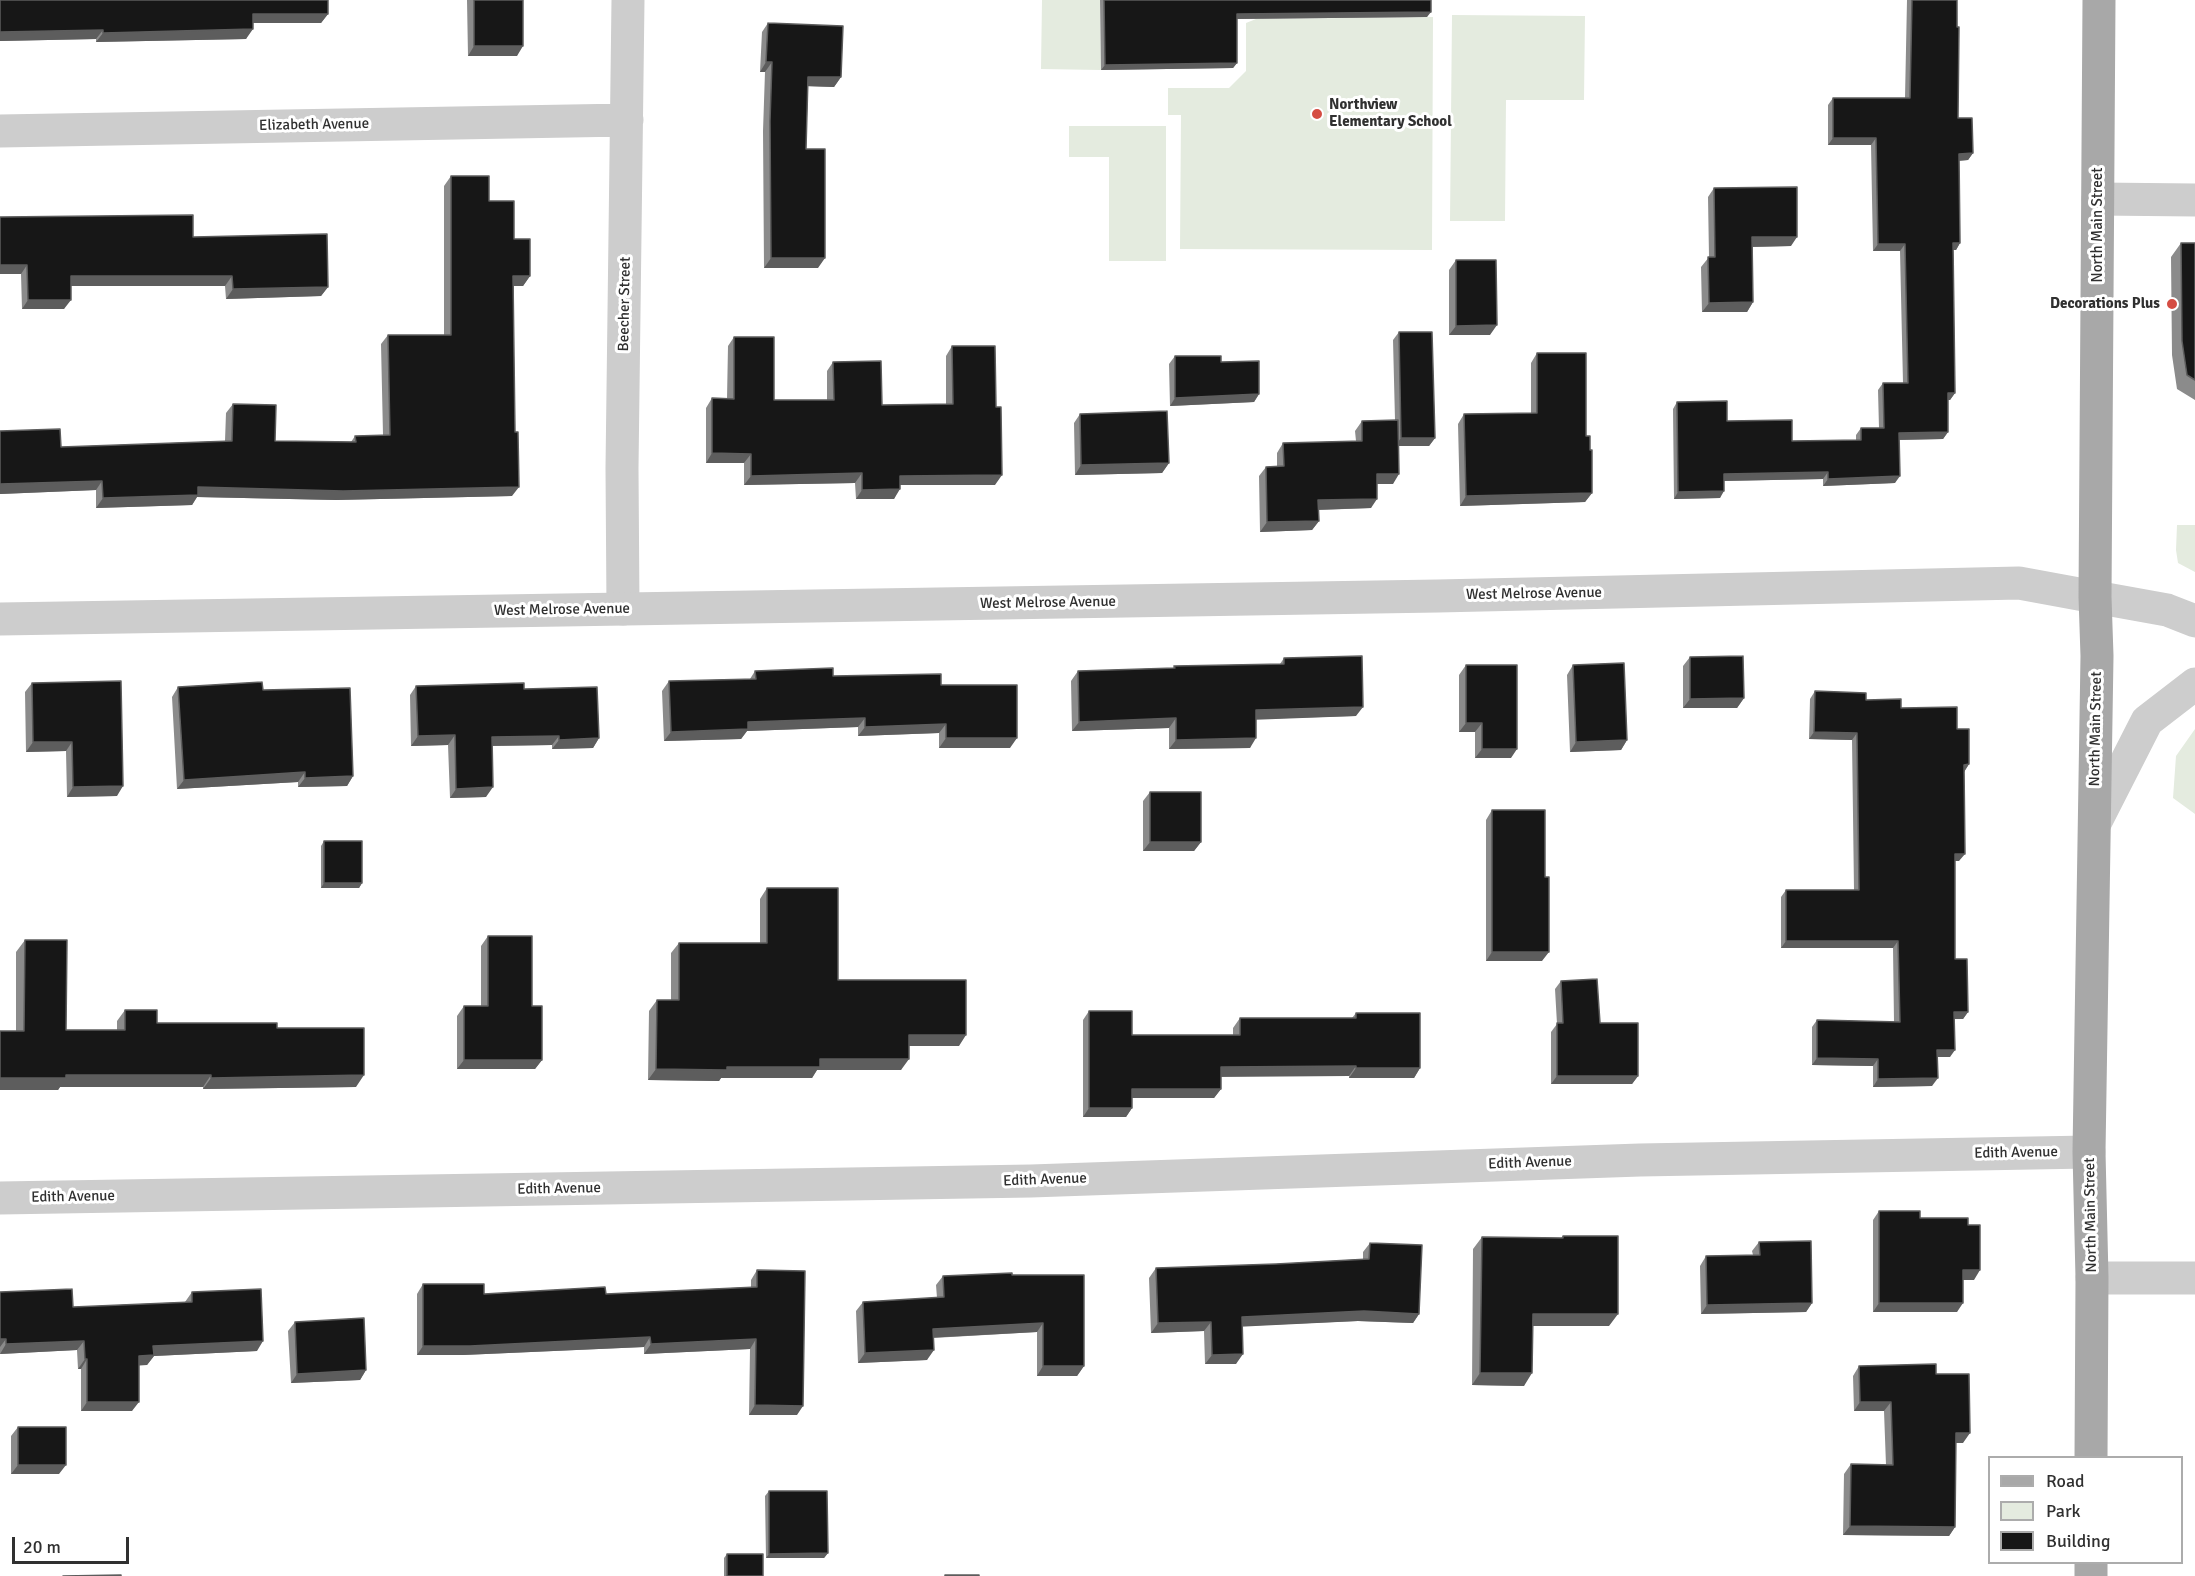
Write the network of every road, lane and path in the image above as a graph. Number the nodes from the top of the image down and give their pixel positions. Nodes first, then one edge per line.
1 (628, 0) edge
2 (2098, 0) edge
3 (627, 120) junction
4 (0, 131) edge
5 (2098, 199) junction
6 (2195, 200) edge
7 (2095, 597) junction
8 (623, 609) junction
9 (0, 619) edge
10 (2195, 621) edge
11 (2195, 684) edge
12 (2095, 824) junction
13 (2089, 1152) junction
14 (0, 1198) edge
15 (2092, 1278) junction
16 (2195, 1278) edge
17 (2091, 1456) edge

1 - 3 street, Beecher Street
2 - 5 main road, North Main Street
3 - 4 street, Elizabeth Avenue
3 - 8 street, Beecher Street
5 - 6 street
5 - 7 main road, North Main Street
7 - 8 street, West Melrose Avenue
7 - 10 street, West Melrose Avenue
7 - 12 main road, North Main Street
8 - 9 street, West Melrose Avenue
11 - 12 street
12 - 13 main road, North Main Street
13 - 14 street, Edith Avenue
13 - 15 main road, North Main Street
15 - 16 street
15 - 17 main road, North Main Street

